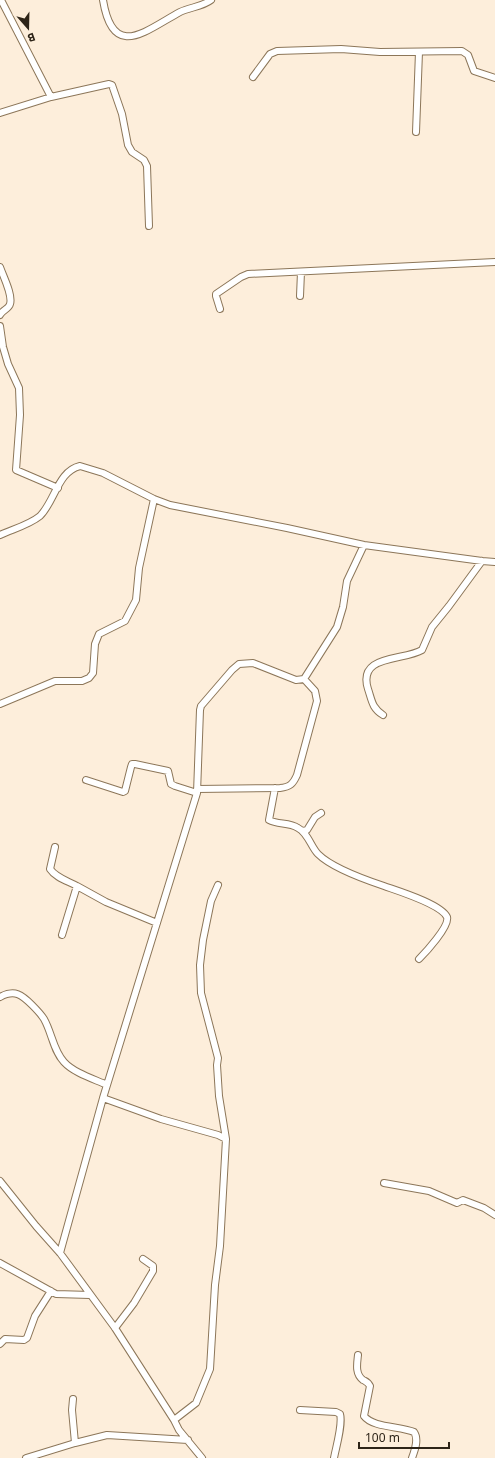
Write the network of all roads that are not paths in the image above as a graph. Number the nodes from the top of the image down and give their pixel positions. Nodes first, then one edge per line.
1 (1, 0) edge
2 (103, 0) edge
3 (211, 0) edge
4 (419, 52) junction
5 (254, 77) dead end
6 (495, 78) edge
7 (51, 97) junction
8 (0, 113) edge
9 (416, 132) dead end
10 (148, 226) dead end
11 (495, 262) edge
12 (0, 267) edge
13 (301, 272) junction
14 (300, 296) dead end
15 (220, 309) dead end
16 (0, 315) edge
17 (0, 326) edge
18 (58, 488) junction
19 (154, 498) junction
20 (0, 535) edge
21 (364, 545) junction
22 (482, 561) junction
23 (495, 562) edge
24 (304, 679) junction
25 (0, 704) edge
26 (383, 715) dead end
27 (86, 780) dead end
28 (275, 788) junction
29 (197, 791) junction
30 (321, 813) dead end
31 (302, 831) junction
32 (55, 847) dead end
33 (218, 885) dead end
34 (77, 886) junction
35 (157, 923) junction
36 (62, 935) dead end
37 (419, 960) dead end
38 (0, 997) edge
39 (107, 1085) junction
40 (103, 1098) junction
41 (226, 1139) junction
42 (0, 1181) edge
43 (384, 1183) dead end
44 (495, 1215) edge
45 (60, 1253) junction
46 (143, 1259) dead end
47 (0, 1262) edge
48 (50, 1291) junction
49 (90, 1295) junction
50 (115, 1328) junction
51 (0, 1344) edge
52 (358, 1355) dead end
53 (73, 1399) dead end
54 (300, 1410) dead end
55 (174, 1420) junction
56 (188, 1440) junction
57 (75, 1443) junction
58 (26, 1458) edge
59 (202, 1458) edge
60 (334, 1458) edge
61 (412, 1458) edge

1 - 7 street
2 - 3 street
4 - 5 street
4 - 6 street
4 - 9 street
7 - 8 street
7 - 10 street
11 - 13 street
12 - 16 street
13 - 14 street
13 - 15 street
17 - 18 street
18 - 19 street
18 - 20 street
19 - 21 street
19 - 25 street
21 - 22 street
21 - 24 street
22 - 23 street
22 - 26 street
24 - 28 street
24 - 29 street
27 - 29 street
28 - 29 street
28 - 31 street
29 - 35 street
30 - 31 street
31 - 37 street
32 - 34 street
33 - 41 street
34 - 35 street
34 - 36 street
35 - 39 street
38 - 39 street
39 - 40 street
40 - 41 street
40 - 45 street
41 - 55 street
42 - 45 street
43 - 44 street
45 - 49 street
46 - 50 street
47 - 48 street
48 - 49 street
48 - 51 street
49 - 50 street
50 - 55 street
52 - 61 street
53 - 57 street
54 - 60 street
55 - 56 street
56 - 57 street
56 - 59 street
57 - 58 street

